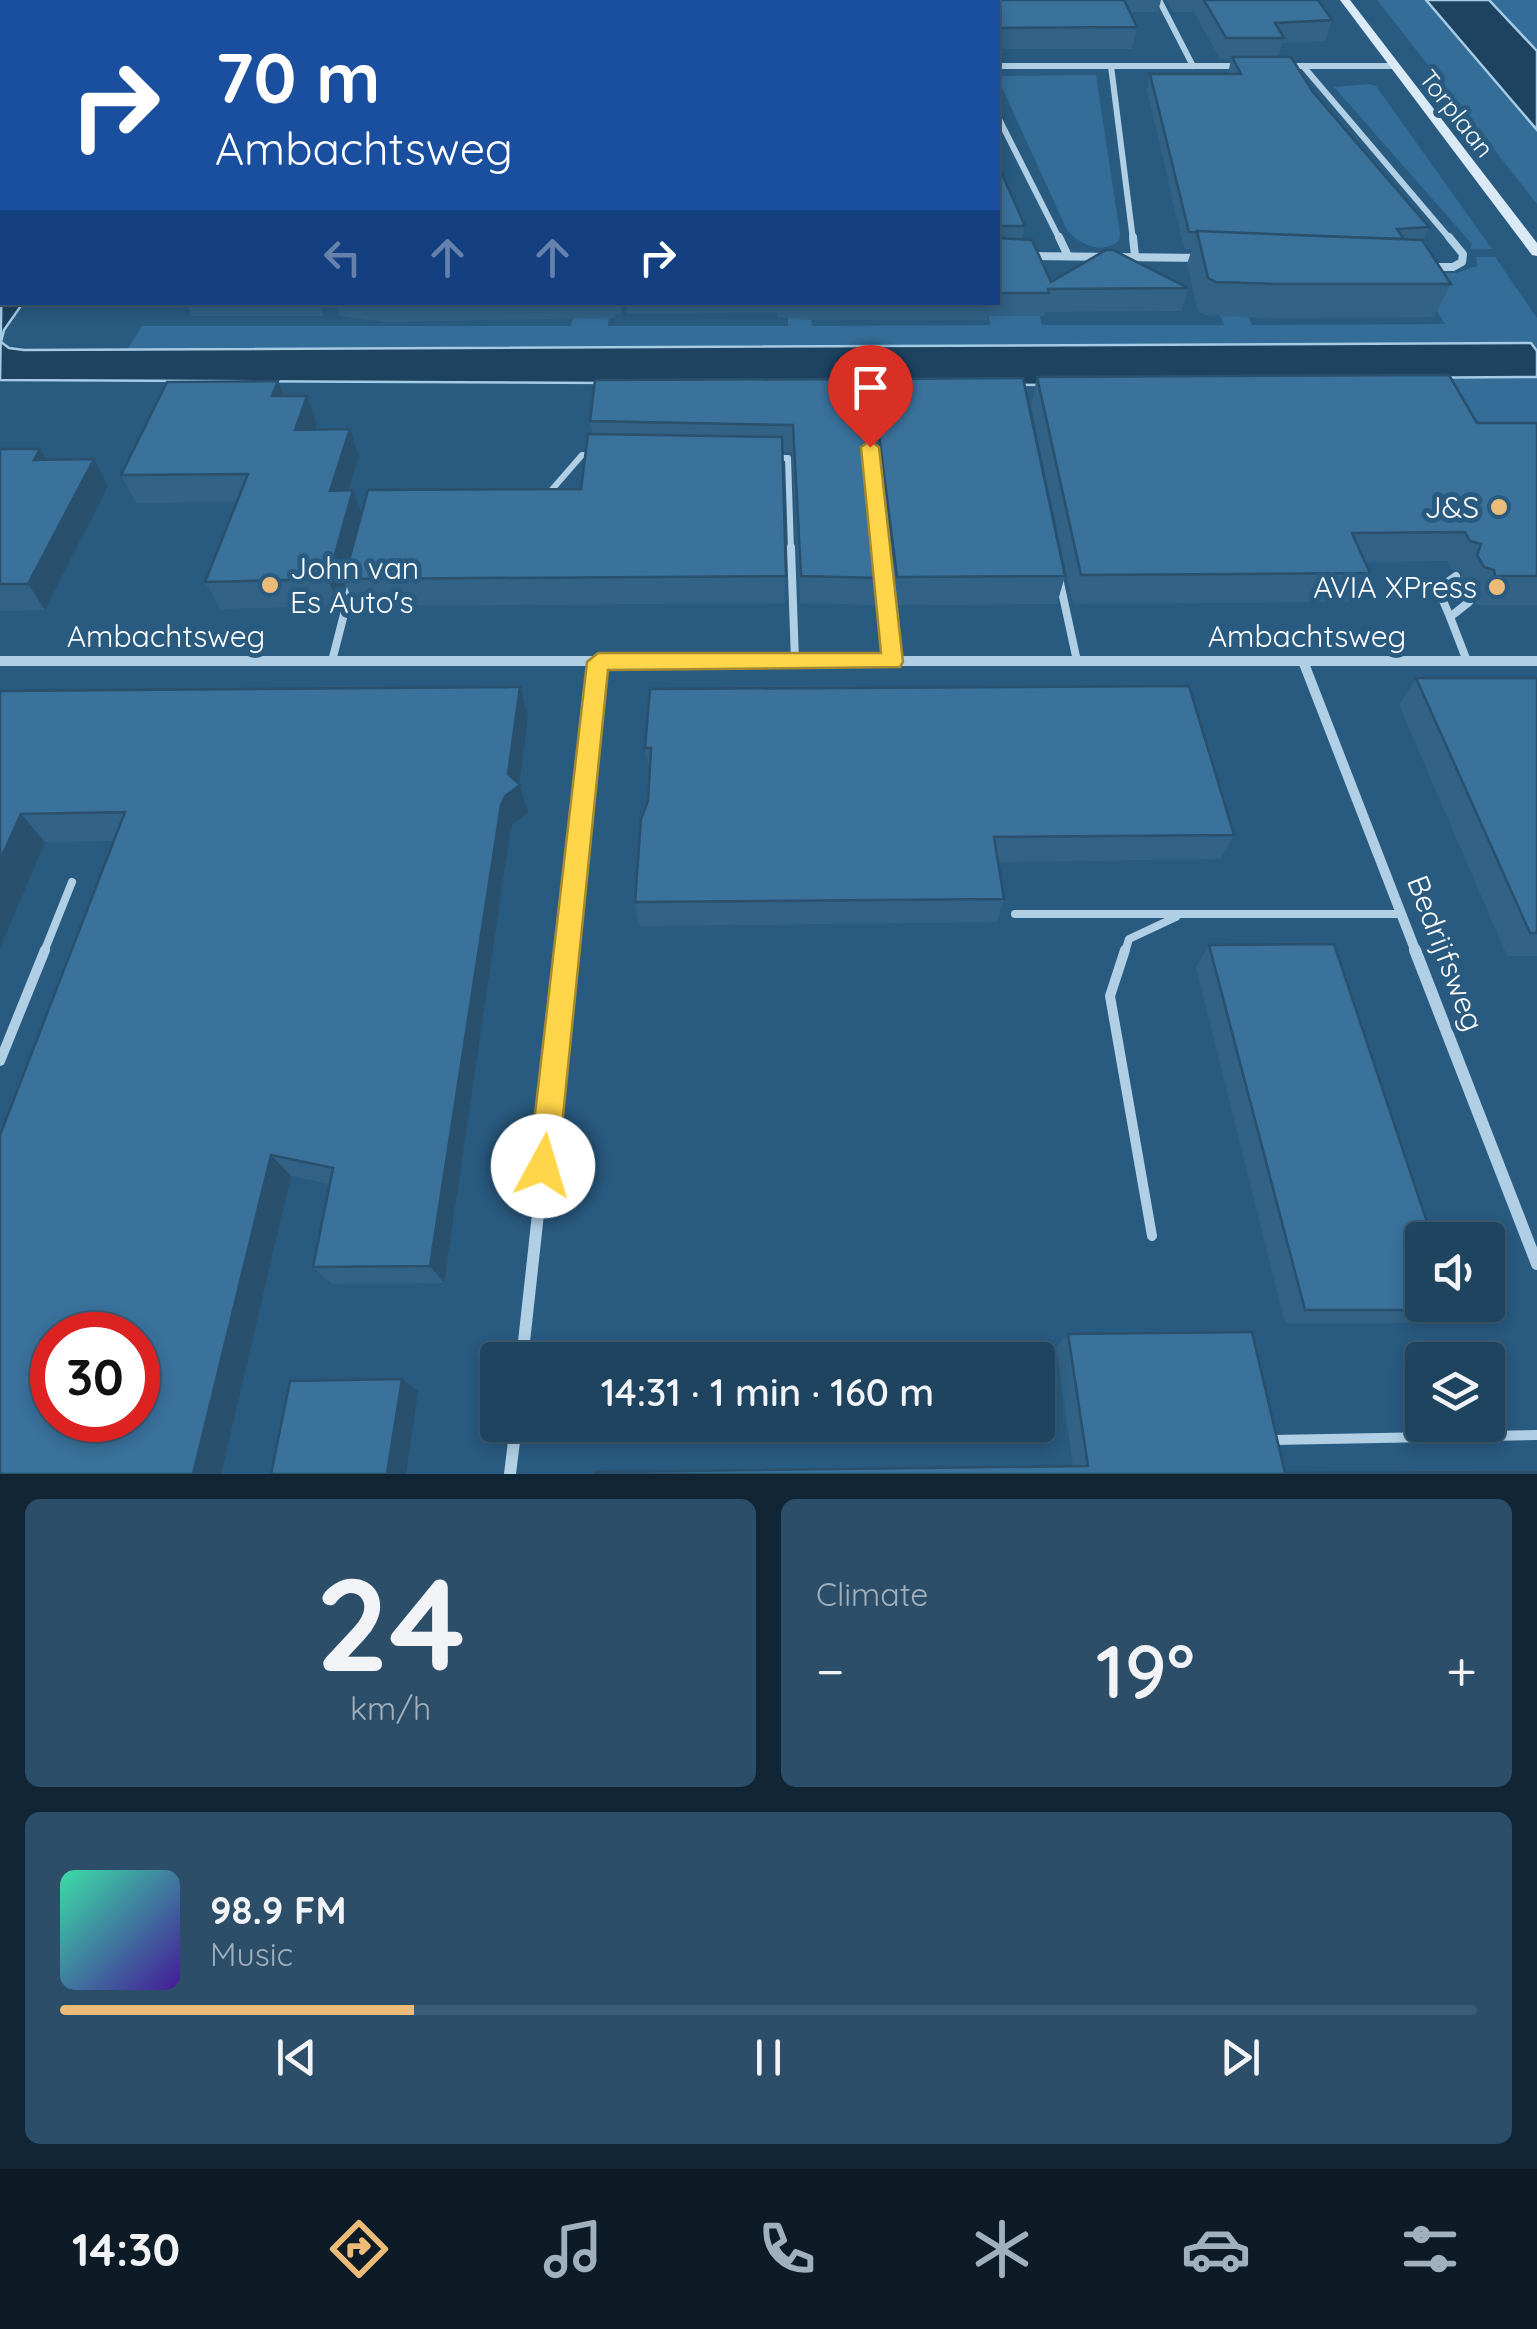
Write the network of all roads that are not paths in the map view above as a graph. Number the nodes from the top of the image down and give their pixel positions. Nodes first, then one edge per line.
1 (1158, 0) edge
2 (1344, 0) edge
3 (1000, 66) edge
4 (1111, 66) junction
5 (1193, 66) junction
6 (1248, 66) edge
7 (1284, 66) edge
8 (1303, 66) junction
9 (1392, 66) junction
10 (1000, 120) edge
11 (1537, 252) edge
12 (1015, 256) edge
13 (1068, 256) junction
14 (1136, 256) junction
15 (1209, 258) edge
16 (1414, 266) edge
17 (866, 412) edge
18 (600, 456) edge
19 (769, 458) edge
20 (532, 494) edge
21 (356, 569) edge
22 (1058, 570) edge
23 (1456, 576) dead end
24 (1469, 602) dead end
25 (1450, 616) junction
26 (0, 662) edge
27 (332, 662) junction
28 (598, 662) junction
29 (795, 662) junction
30 (892, 662) junction
31 (1076, 662) junction
32 (1304, 662) junction
33 (1467, 662) junction
34 (1537, 662) edge
35 (72, 882) dead end
36 (1015, 914) dead end
37 (1401, 914) junction
38 (1180, 915) junction
39 (0, 1060) edge
40 (1152, 1236) dead end
41 (1537, 1264) edge
42 (524, 1342) edge
43 (1537, 1435) edge
44 (1273, 1440) edge
45 (514, 1442) edge
46 (510, 1474) edge

1 - 5 street
2 - 9 street, Torplaan
3 - 4 street
4 - 5 street
4 - 14 street
5 - 6 street
7 - 8 street
8 - 9 street
8 - 16 street
9 - 11 street, Torplaan
10 - 13 street
12 - 13 street
13 - 14 street
14 - 15 street
17 - 30 lane
18 - 20 lane
19 - 29 lane
21 - 27 lane
22 - 31 lane
23 - 25 lane
24 - 25 lane
25 - 33 lane
26 - 27 street, Ambachtsweg
27 - 28 street, Ambachtsweg
28 - 29 street, Ambachtsweg
28 - 42 street
29 - 30 street, Ambachtsweg
30 - 31 street, Ambachtsweg
31 - 32 street, Ambachtsweg
32 - 33 street, Ambachtsweg
32 - 37 street, Bedrijfsweg
33 - 34 street, Ambachtsweg
35 - 39 lane
36 - 38 lane
37 - 38 lane
37 - 41 street, Bedrijfsweg
38 - 40 lane
43 - 44 lane
45 - 46 street

